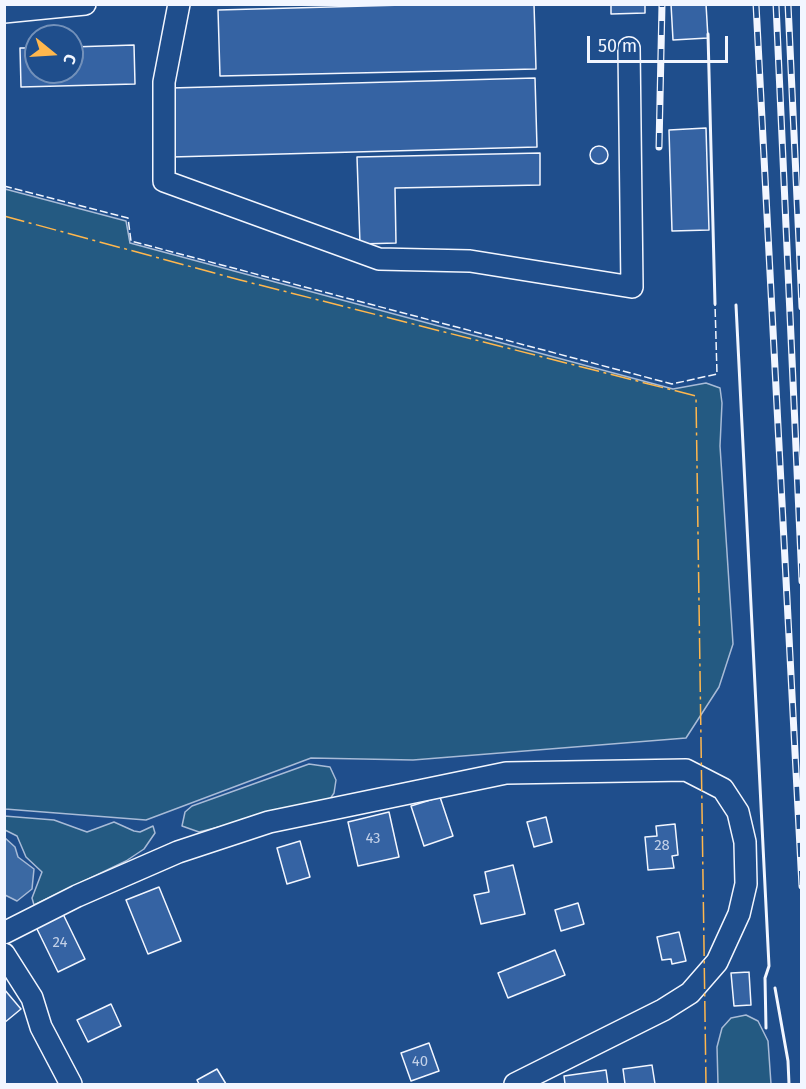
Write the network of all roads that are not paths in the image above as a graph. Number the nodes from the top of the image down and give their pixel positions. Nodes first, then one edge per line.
1 (85, 4) edge
2 (179, 4) edge
3 (4, 12) edge
4 (629, 48) dead end
5 (6, 929) edge
6 (4, 954) edge
7 (537, 1079) edge
8 (71, 1084) edge
9 (515, 1084) edge

1 - 3 street
2 - 4 street
5 - 7 street
6 - 8 street
7 - 9 street

